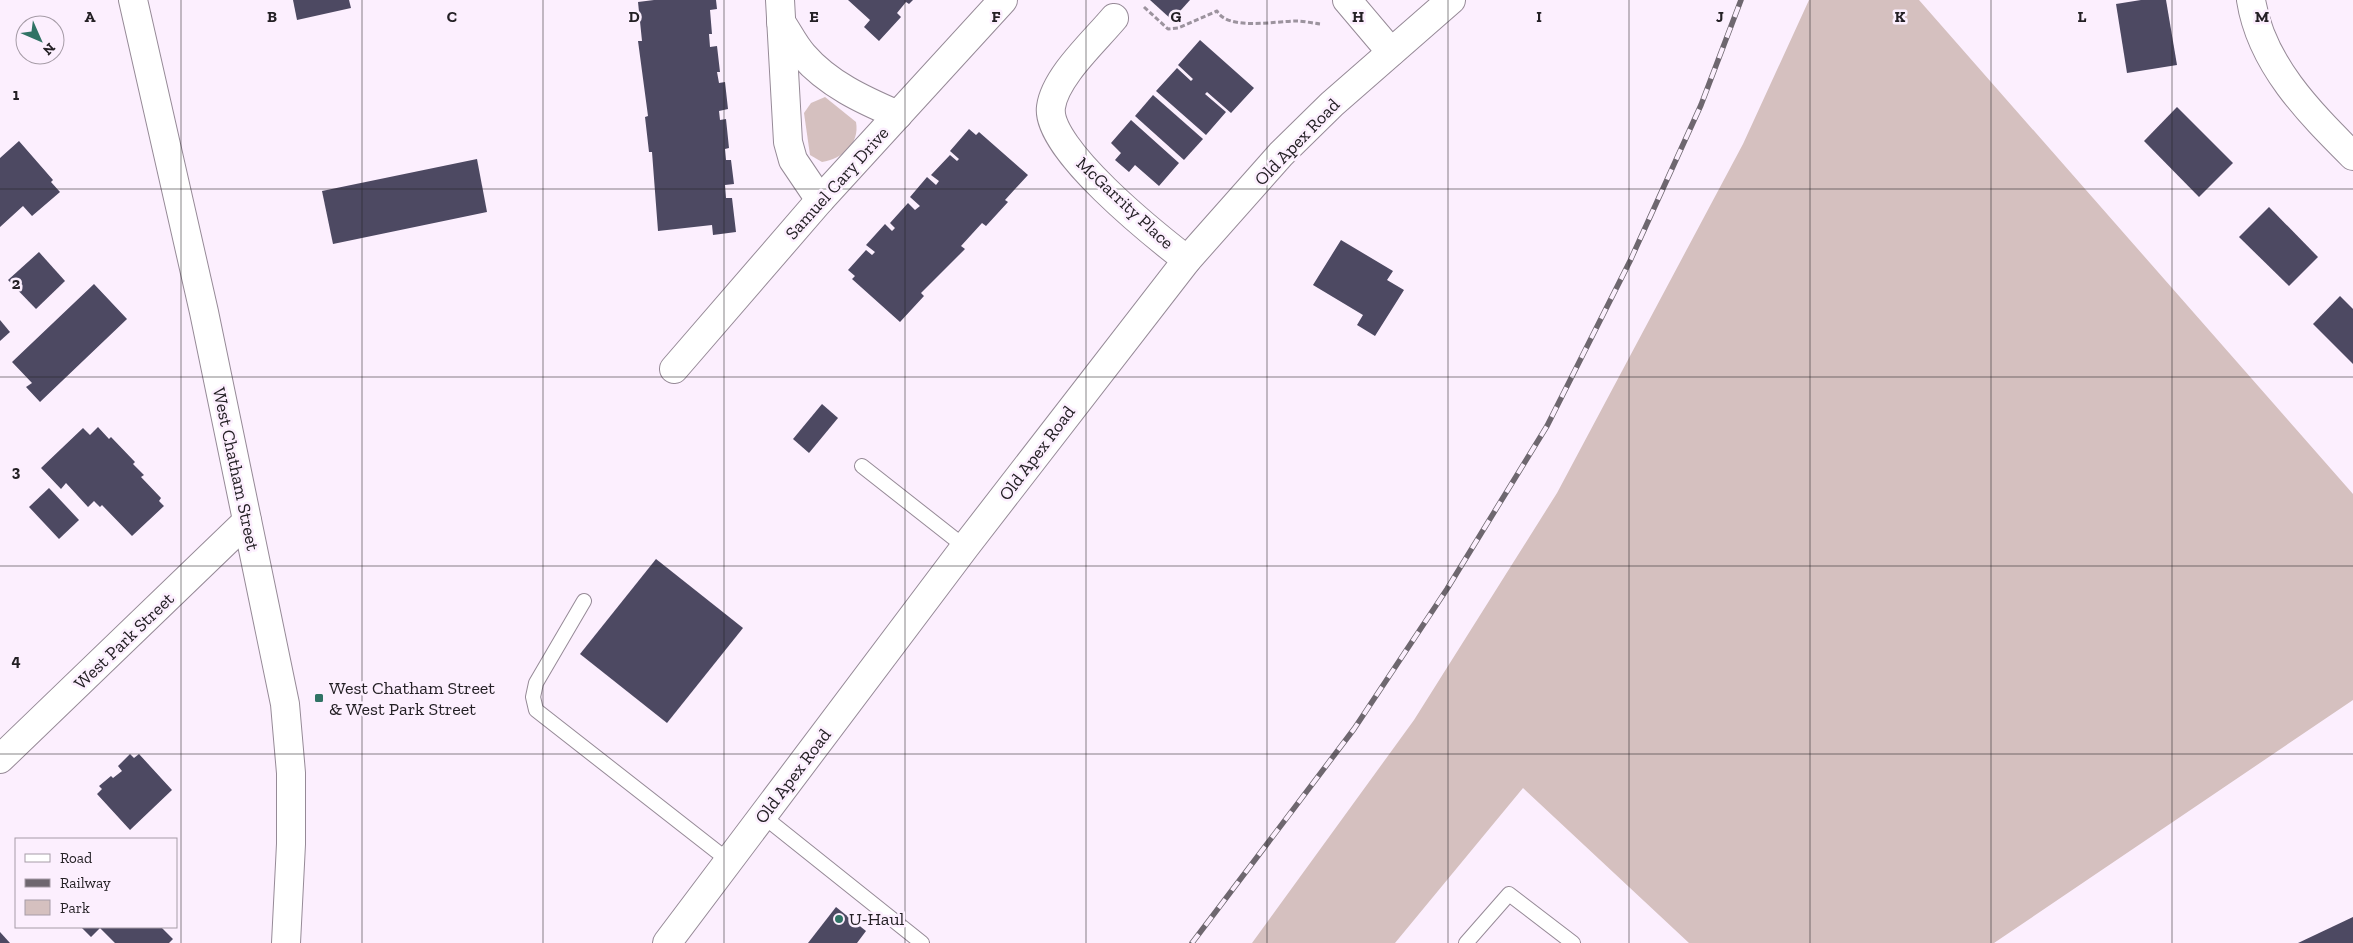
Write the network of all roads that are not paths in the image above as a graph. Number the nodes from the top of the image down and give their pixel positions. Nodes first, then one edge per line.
1 (133, 0) edge
2 (1003, 0) edge
3 (1347, 0) edge
4 (1450, 0) edge
5 (2251, 0) edge
6 (780, 10) edge
7 (1114, 18) dead end
8 (1391, 52) junction
9 (898, 115) junction
10 (2353, 156) edge
11 (820, 200) junction
12 (1187, 260) junction
13 (674, 369) dead end
14 (862, 466) dead end
15 (247, 521) junction
16 (965, 547) junction
17 (584, 601) dead end
18 (0, 759) edge
19 (763, 816) junction
20 (729, 861) junction
21 (286, 943) edge
22 (667, 943) edge
23 (922, 943) edge
24 (1466, 943) edge
25 (1573, 943) edge

1 - 15 street, West Chatham Street
2 - 9 street, Samuel Cary Drive
3 - 8 street
4 - 8 street, Old Apex Road
5 - 10 street
6 - 9 street
6 - 11 street
7 - 12 street, McGarrity Place
8 - 12 street, Old Apex Road
9 - 11 street, Samuel Cary Drive
11 - 13 street, Samuel Cary Drive
12 - 16 street, Old Apex Road
14 - 16 lane
15 - 18 street, West Park Street
15 - 21 street, West Chatham Street
16 - 19 street, Old Apex Road
17 - 20 lane
19 - 20 street, Old Apex Road
19 - 23 lane
20 - 22 street, Old Apex Road
24 - 25 lane

